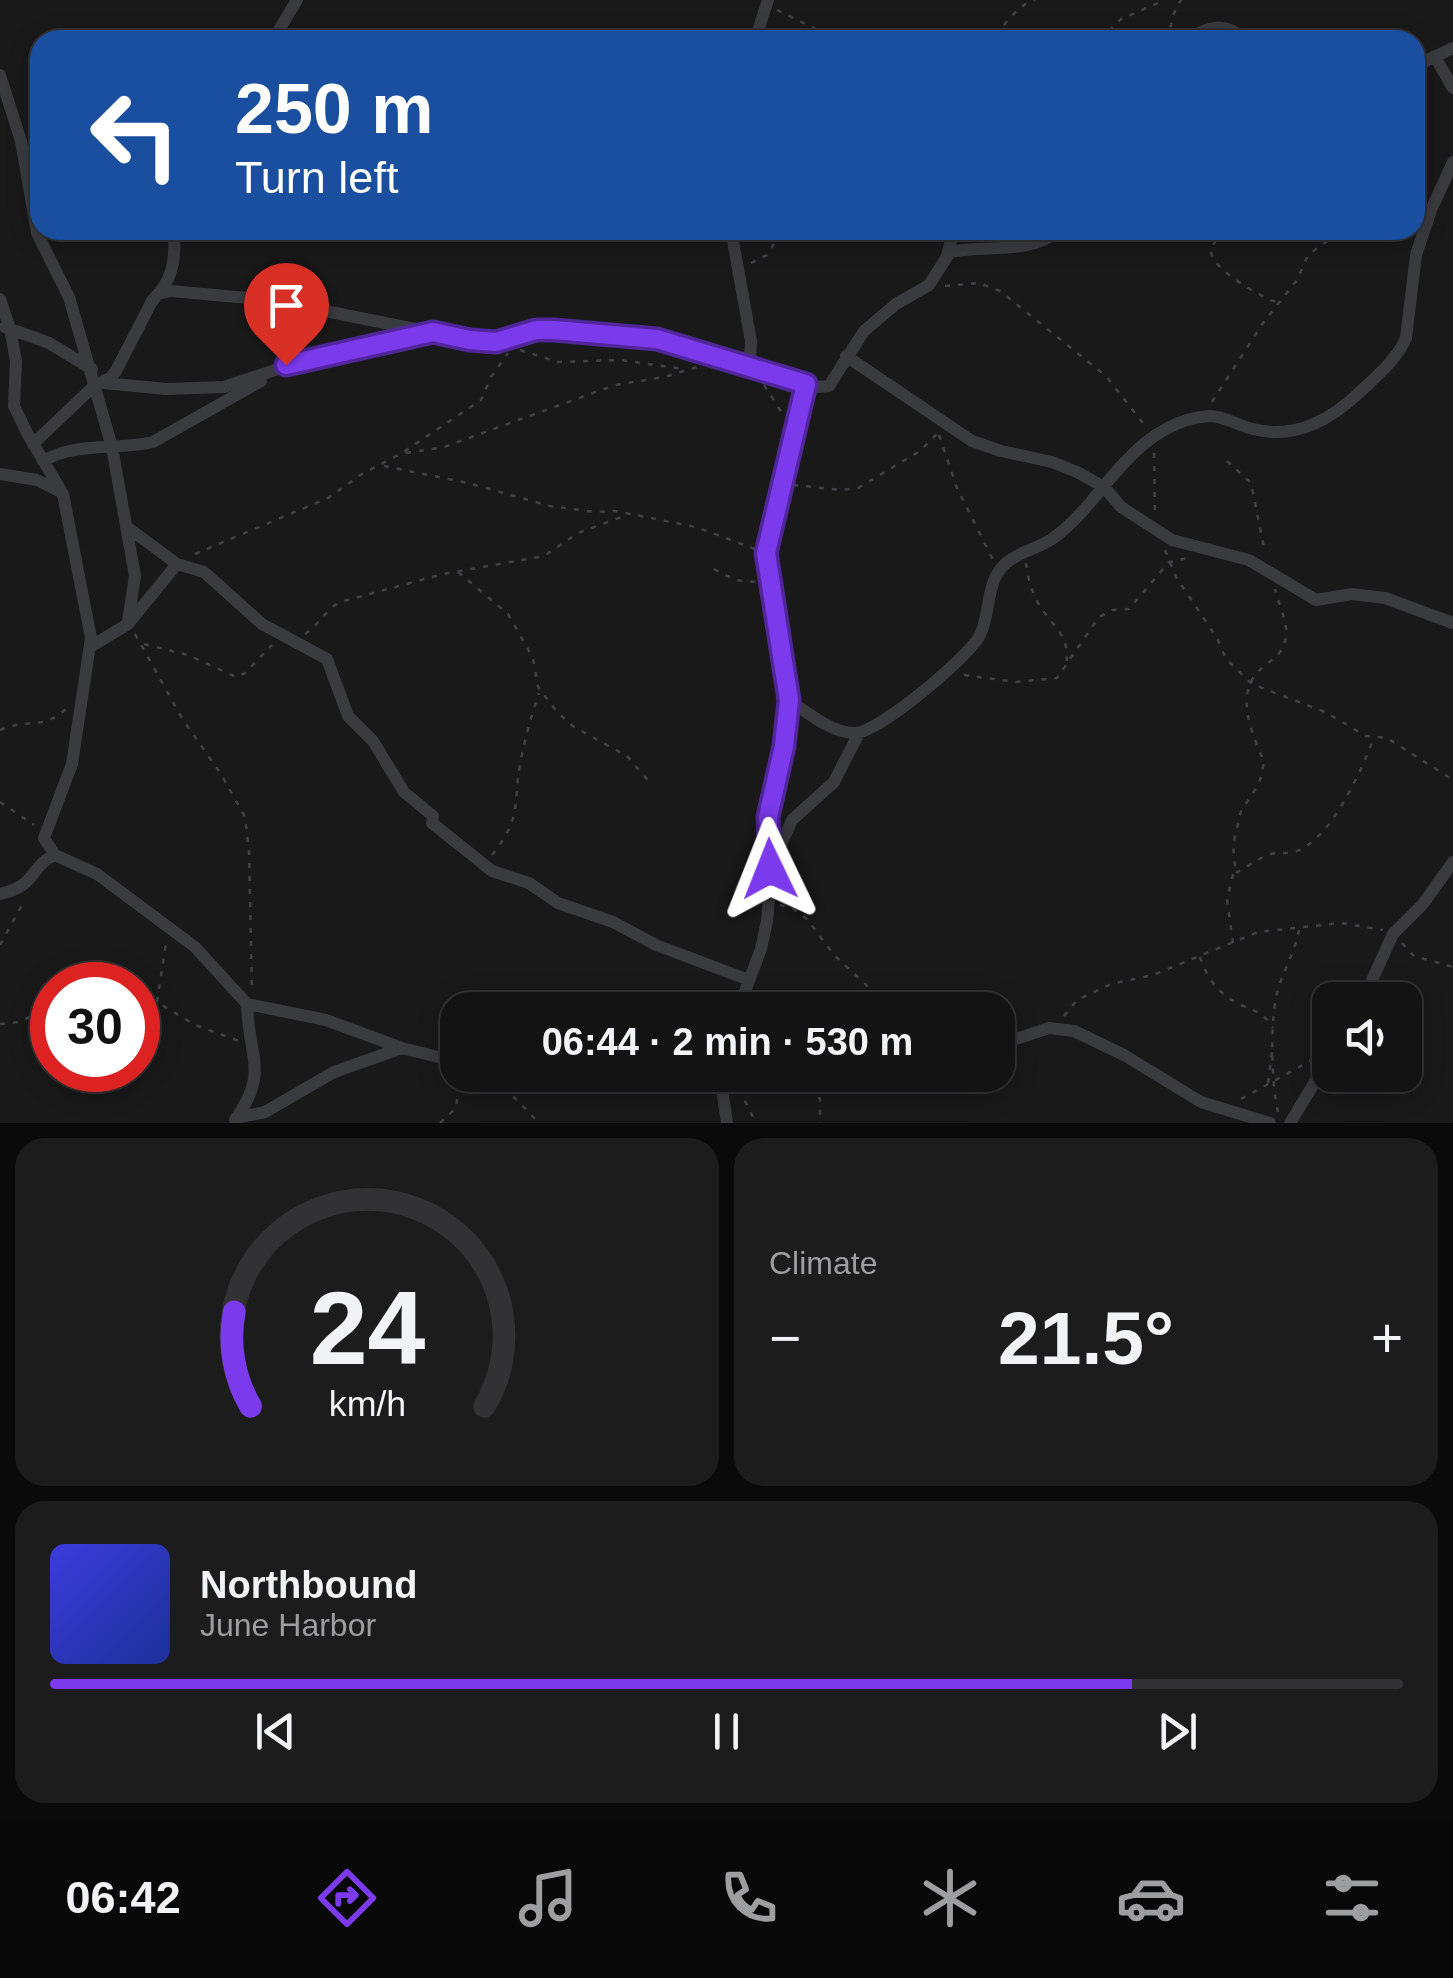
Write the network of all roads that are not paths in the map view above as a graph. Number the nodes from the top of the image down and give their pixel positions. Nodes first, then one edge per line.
1 (297, 0) edge
2 (767, 4) edge
3 (279, 30) edge
4 (758, 30) edge
5 (1203, 30) edge
6 (1232, 30) edge
7 (1453, 48) edge
8 (1434, 58) junction
9 (1425, 62) edge
10 (0, 75) edge
11 (1453, 88) edge
12 (1453, 162) edge
13 (30, 196) edge
14 (1425, 224) edge
15 (40, 240) edge
16 (174, 240) edge
17 (733, 240) edge
18 (951, 240) edge
19 (1044, 240) edge
20 (1421, 240) edge
21 (947, 255) junction
22 (158, 294) junction
23 (0, 299) edge
24 (5, 327) edge
25 (433, 332) junction
26 (846, 356) junction
27 (286, 365) junction
28 (750, 365) junction
29 (92, 370) junction
30 (98, 384) junction
31 (806, 384) junction
32 (33, 444) junction
33 (112, 447) junction
34 (43, 461) junction
35 (0, 474) edge
36 (1104, 487) junction
37 (63, 494) junction
38 (127, 527) junction
39 (177, 564) junction
40 (1453, 623) edge
41 (128, 624) junction
42 (90, 647) junction
43 (789, 700) junction
44 (859, 733) junction
45 (55, 855) junction
46 (1453, 862) edge
47 (770, 869) junction
48 (0, 894) edge
49 (750, 980) junction
50 (1371, 982) edge
51 (745, 992) edge
52 (249, 1005) junction
53 (1015, 1040) edge
54 (402, 1048) junction
55 (440, 1058) edge
56 (1312, 1080) edge
57 (722, 1092) edge
58 (235, 1121) edge
59 (727, 1123) edge
60 (1270, 1123) edge
61 (1290, 1123) edge

1 - 3 street
2 - 4 street
5 - 6 street
7 - 8 street
8 - 9 street
8 - 11 street
10 - 13 street
12 - 14 street
15 - 29 street
16 - 22 street
17 - 28 street
18 - 21 street
19 - 21 street
20 - 36 street
21 - 26 street
22 - 25 street
22 - 30 street
23 - 24 street
24 - 29 street
24 - 32 street
25 - 27 street
25 - 28 street
26 - 31 street
26 - 36 street
27 - 30 street
27 - 33 street
28 - 31 street
29 - 30 street
30 - 32 street
30 - 33 street
31 - 43 street
32 - 34 street
33 - 34 street
33 - 38 street
34 - 37 street
35 - 37 street
36 - 40 street
36 - 44 street
37 - 42 street
38 - 39 street
38 - 41 street
39 - 41 street
39 - 49 street
41 - 42 street
42 - 45 street
43 - 44 street
43 - 47 street
44 - 47 street
45 - 48 street
45 - 52 street
46 - 50 street
47 - 49 street
49 - 51 street
52 - 54 street
52 - 58 street
53 - 60 street
54 - 55 street
54 - 58 street
56 - 61 street
57 - 59 street

